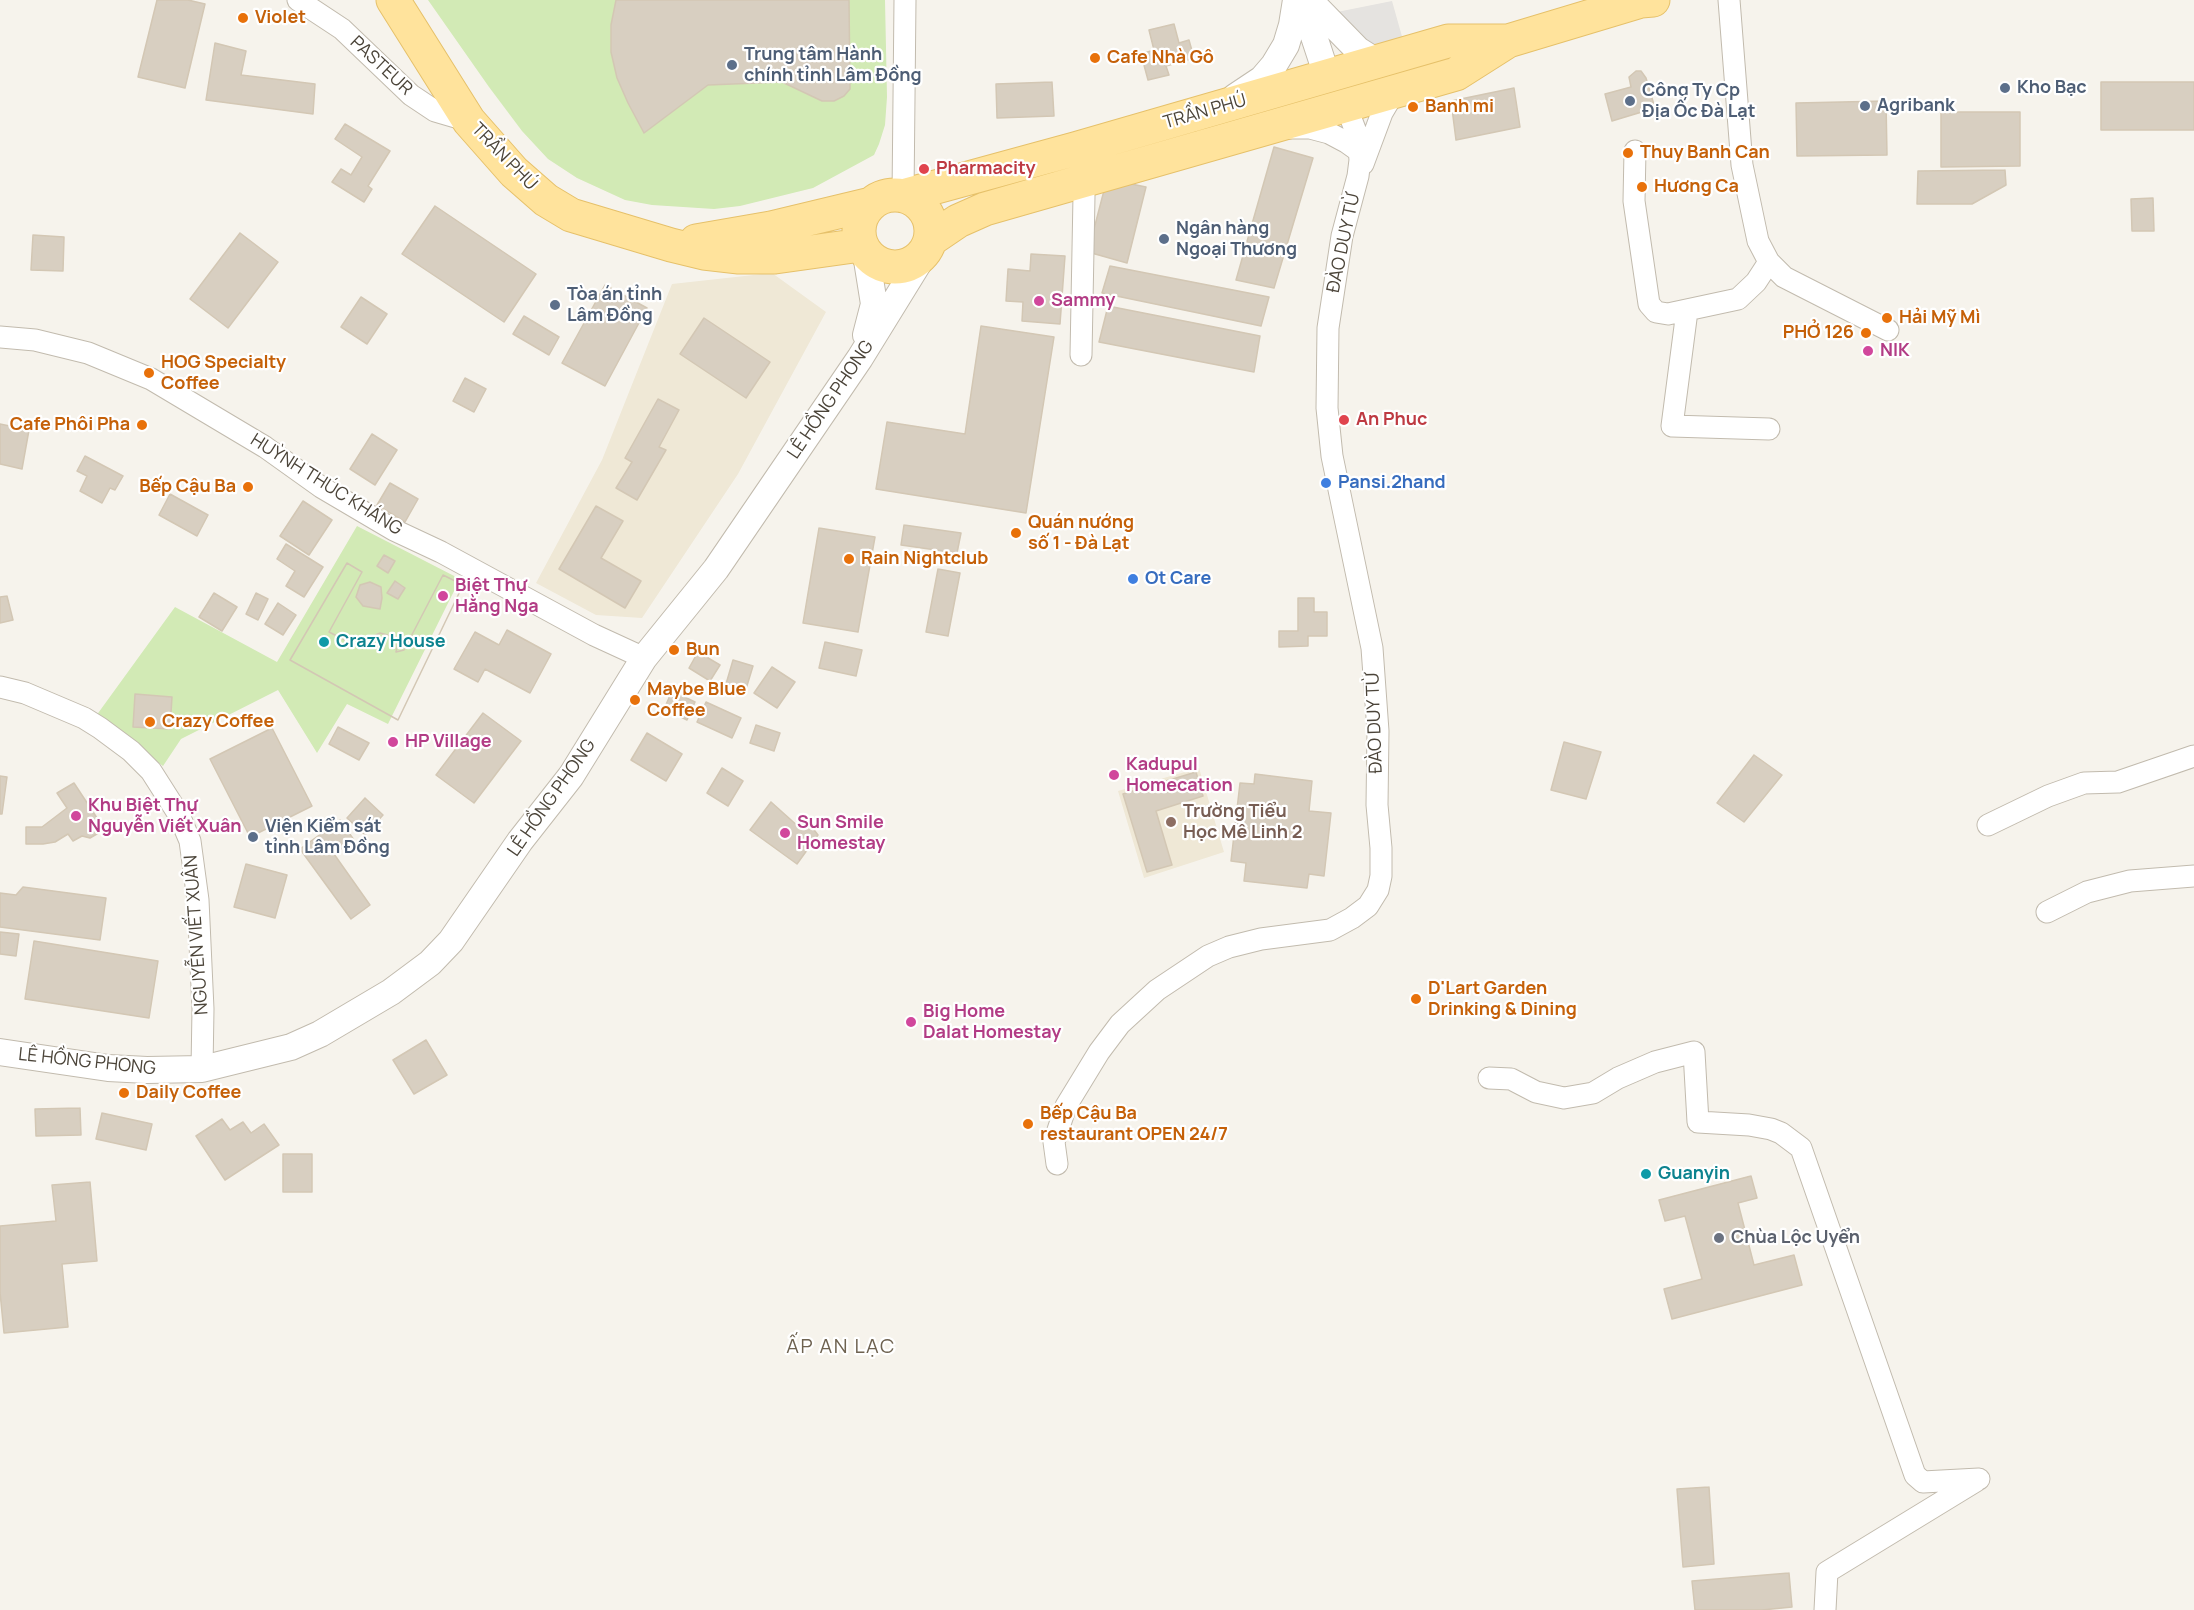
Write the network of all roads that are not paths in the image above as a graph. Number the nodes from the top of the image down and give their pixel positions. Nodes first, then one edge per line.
1 (298, 0) edge
2 (393, 0) edge
3 (905, 0) edge
4 (1296, 0) edge
5 (1302, 0) edge
6 (1309, 0) edge
7 (1653, 0) edge
8 (1729, 0) edge
9 (1508, 41) junction
10 (1377, 62) junction
11 (1327, 76) junction
12 (1395, 91) junction
13 (1346, 106) junction
14 (1211, 110) junction
15 (469, 121) junction
16 (1268, 128) junction
17 (1635, 151) dead end
18 (1360, 152) junction
19 (1358, 176) junction
20 (1081, 182) junction
21 (903, 196) junction
22 (871, 204) junction
23 (671, 245) junction
24 (928, 245) junction
25 (864, 249) junction
26 (1769, 262) junction
27 (1687, 311) junction
28 (1888, 330) dead end
29 (0, 337) edge
30 (1081, 355) dead end
31 (860, 358) junction
32 (1768, 429) dead end
33 (644, 658) junction
34 (0, 687) edge
35 (2194, 756) edge
36 (1988, 825) dead end
37 (2194, 876) edge
38 (2047, 912) dead end
39 (0, 1052) edge
40 (202, 1069) junction
41 (1489, 1078) dead end
42 (1057, 1164) dead end
43 (1825, 1610) edge

1 - 15 street, PASTEUR
2 - 15 main road, TRẦN PHÚ
3 - 21 street
4 - 14 street
5 - 11 street
6 - 10 street
7 - 9 main road, TRẦN PHÚ
8 - 26 street
9 - 10 main road, TRẦN PHÚ
9 - 12 main road, TRẦN PHÚ
10 - 11 main road, TRẦN PHÚ
11 - 13 main road
11 - 14 main road, TRẦN PHÚ
12 - 13 main road, TRẦN PHÚ
12 - 19 street
13 - 16 main road, TRẦN PHÚ
13 - 18 street, ĐÀO DUY TỪ
14 - 21 main road, TRẦN PHÚ
15 - 23 main road, TRẦN PHÚ
16 - 18 street
16 - 20 main road, TRẦN PHÚ
17 - 27 street
18 - 19 street, ĐÀO DUY TỪ
19 - 42 street, ĐÀO DUY TỪ
20 - 24 main road, TRẦN PHÚ
20 - 30 street
21 - 22 main road
21 - 24 main road
22 - 23 main road, TRẦN PHÚ
22 - 25 main road
23 - 25 main road, TRẦN PHÚ
24 - 25 main road
24 - 31 street, LÊ HỒNG PHONG
25 - 31 street
26 - 27 street
26 - 28 street
27 - 32 street
29 - 33 street, HUỲNH THÚC KHÁNG
31 - 33 street, LÊ HỒNG PHONG
33 - 40 street, LÊ HỒNG PHONG
34 - 40 street, NGUYỄN VIẾT XUÂN
35 - 36 street
37 - 38 street
39 - 40 street, LÊ HỒNG PHONG
41 - 43 street

